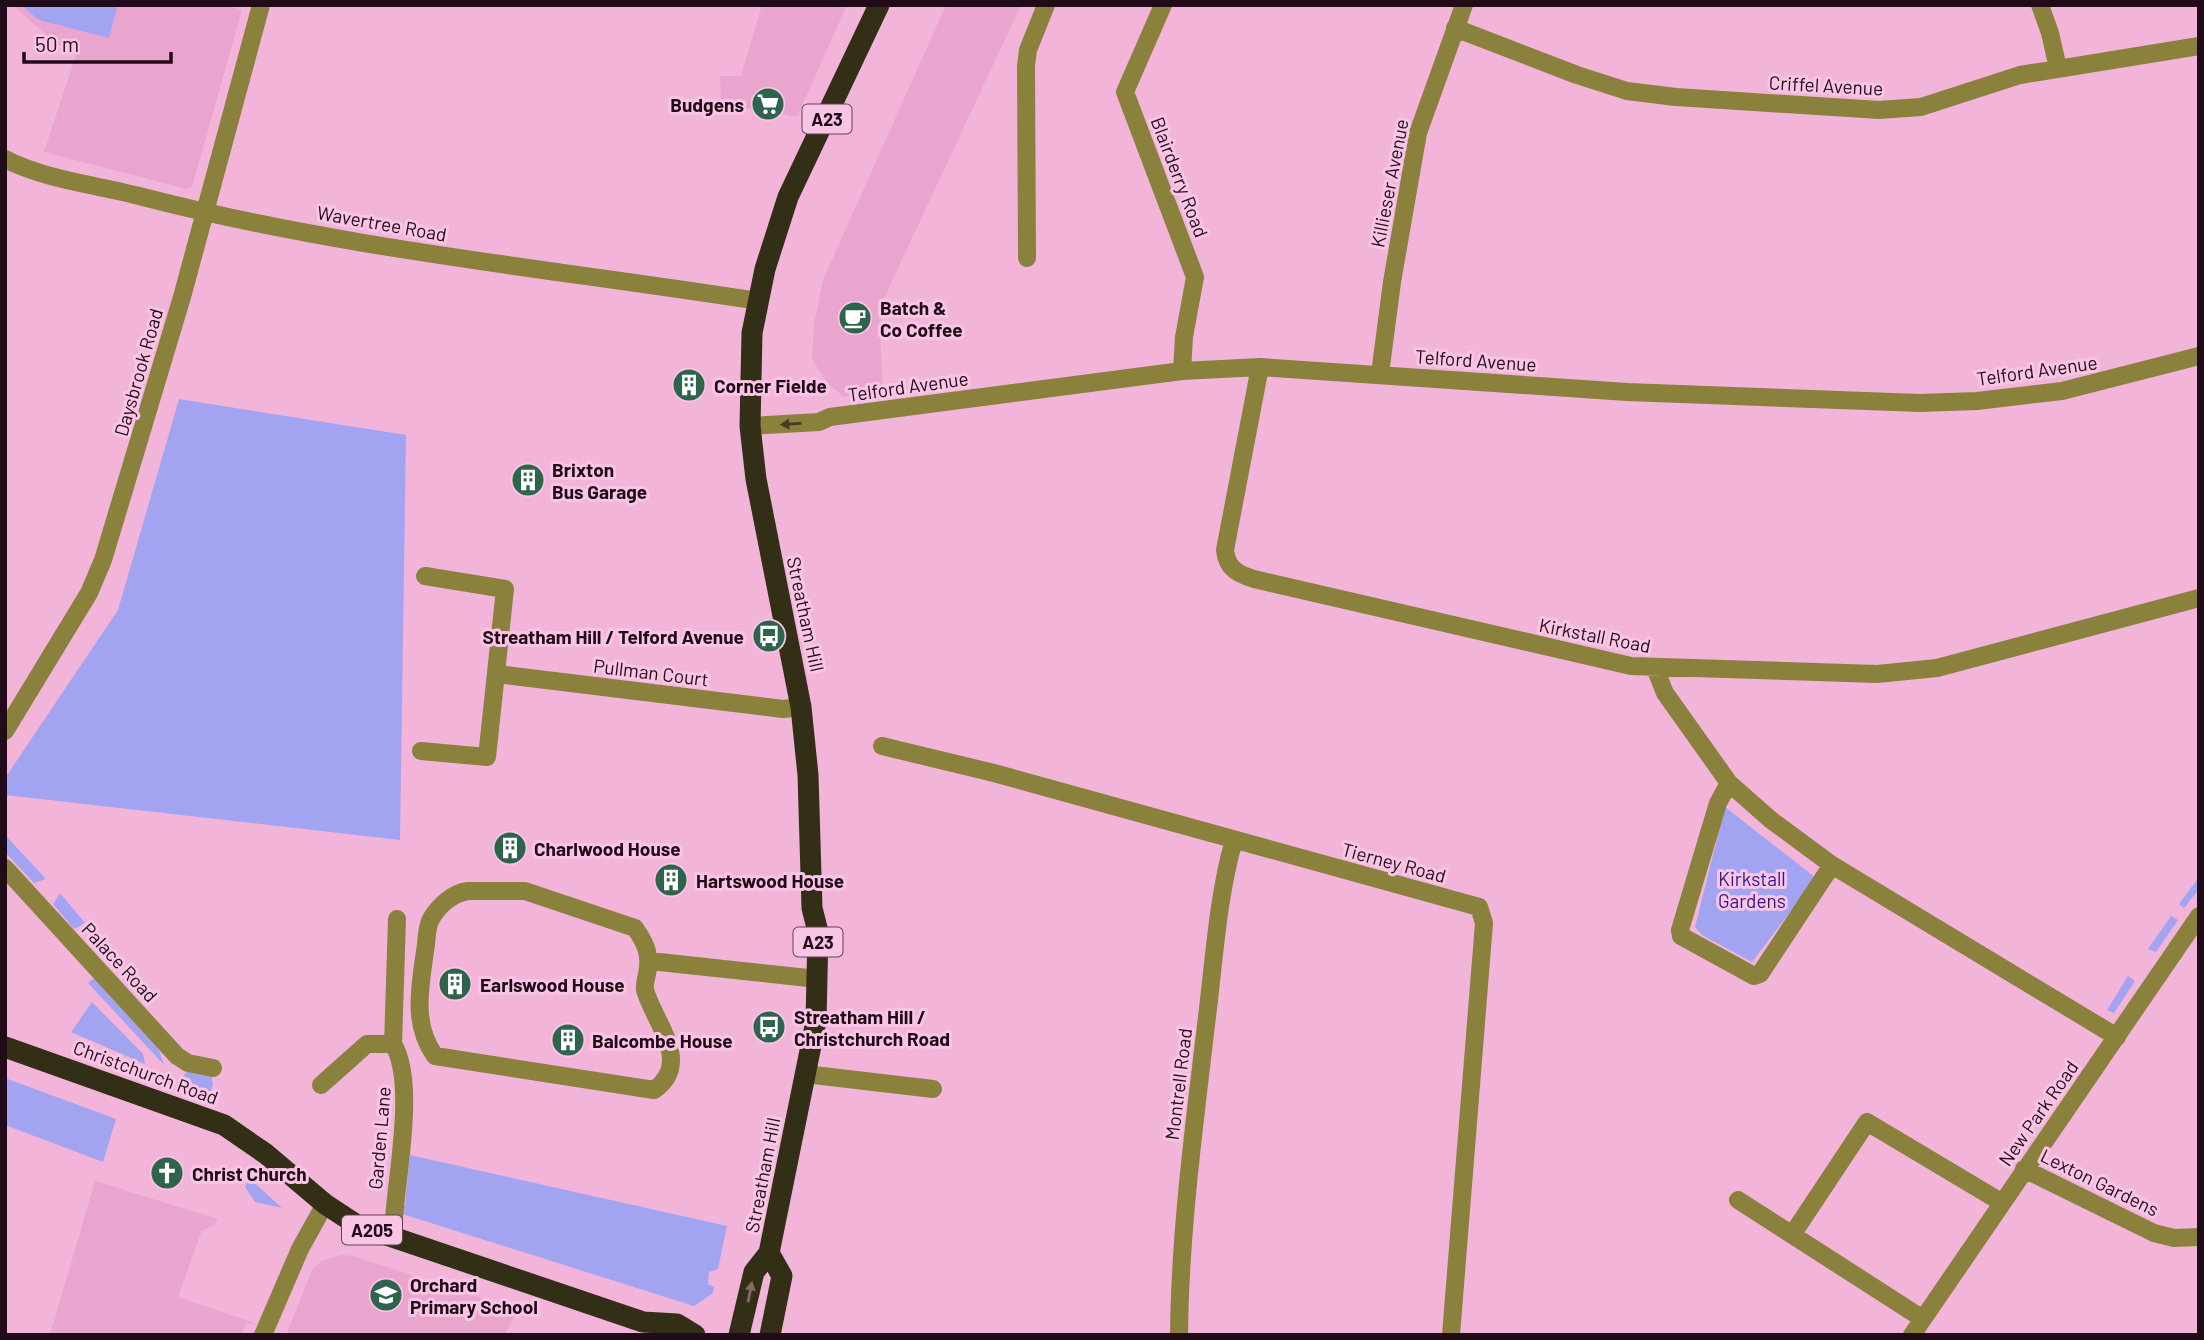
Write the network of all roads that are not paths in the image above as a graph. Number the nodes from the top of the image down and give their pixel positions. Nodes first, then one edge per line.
1 (261, 5) edge
2 (1046, 5) edge
3 (1163, 5) edge
4 (1464, 5) edge
5 (2040, 5) edge
6 (872, 7) edge
7 (1455, 28) junction
8 (2199, 46) edge
9 (2057, 68) junction
10 (5, 159) edge
11 (205, 212) junction
12 (1027, 258) dead end
13 (758, 301) junction
14 (2199, 356) edge
15 (1260, 368) junction
16 (1182, 371) junction
17 (1380, 374) junction
18 (750, 426) junction
19 (425, 576) dead end
20 (2199, 597) edge
21 (1655, 668) junction
22 (497, 674) junction
23 (801, 707) junction
24 (5, 731) edge
25 (882, 746) dead end
26 (421, 751) dead end
27 (1729, 783) junction
28 (1234, 840) junction
29 (1832, 865) junction
30 (5, 868) edge
31 (2199, 916) edge
32 (397, 919) dead end
33 (650, 961) junction
34 (817, 979) junction
35 (2117, 1037) junction
36 (393, 1044) junction
37 (5, 1047) edge
38 (213, 1068) dead end
39 (805, 1073) junction
40 (321, 1085) dead end
41 (933, 1090) dead end
42 (2025, 1169) junction
43 (1738, 1200) dead end
44 (2001, 1202) junction
45 (325, 1204) junction
46 (1792, 1235) junction
47 (387, 1237) junction
48 (2199, 1237) edge
49 (769, 1253) junction
50 (1923, 1319) junction
51 (649, 1328) edge
52 (263, 1335) edge
53 (695, 1335) edge
54 (739, 1335) edge
55 (770, 1335) edge
56 (1179, 1335) edge
57 (1451, 1335) edge
58 (1912, 1335) edge

1 - 11 street, Daysbrook Road
2 - 12 street
3 - 16 street, Blairderry Road
4 - 7 street, Killieser Avenue
5 - 9 street
6 - 13 highway, Streatham Hill / A23
7 - 9 street, Criffel Avenue
7 - 17 street, Killieser Avenue
8 - 9 street, Criffel Avenue
10 - 11 street, Wavertree Road
11 - 13 street, Wavertree Road
11 - 24 street, Daysbrook Road
13 - 18 highway, Streatham Hill / A23
14 - 17 street, Telford Avenue
15 - 16 street, Telford Avenue
15 - 17 street, Telford Avenue
15 - 21 street, Kirkstall Road
16 -> 18 street, Telford Avenue
18 - 23 highway, Streatham Hill / A23
19 - 22 street
20 - 21 street, Kirkstall Road
21 - 27 street
22 - 23 street, Pullman Court
22 - 26 street
23 - 34 highway, Streatham Hill / A23
25 - 28 street, Tierney Road
27 - 29 street
27 - 29 street
28 - 56 street, Montrell Road
28 - 57 street, Tierney Road
29 - 35 street
30 - 38 street, Palace Road
31 - 35 street, New Park Road
32 - 36 street, Garden Lane
33 - 33 street
33 - 34 street
34 - 39 highway, Streatham Hill / A23
35 - 42 street, New Park Road
36 - 40 street
36 - 47 street, Garden Lane
37 - 45 highway, Christchurch Road / A205
39 - 41 street
39 - 49 highway, Streatham Hill / A23
42 - 44 street, New Park Road
42 - 48 street, Lexton Gardens
43 - 46 street
44 - 46 street
44 - 50 street, New Park Road
45 - 47 highway, Christchurch Road / A205
45 - 52 street
46 - 50 street
47 - 51 highway, Christchurch Road / A205
54 -> 49 highway, Streatham Hill / A23
49 - 55 highway, Streatham Hill
50 - 58 street, New Park Road
51 - 53 highway, Christchurch Road / A205

